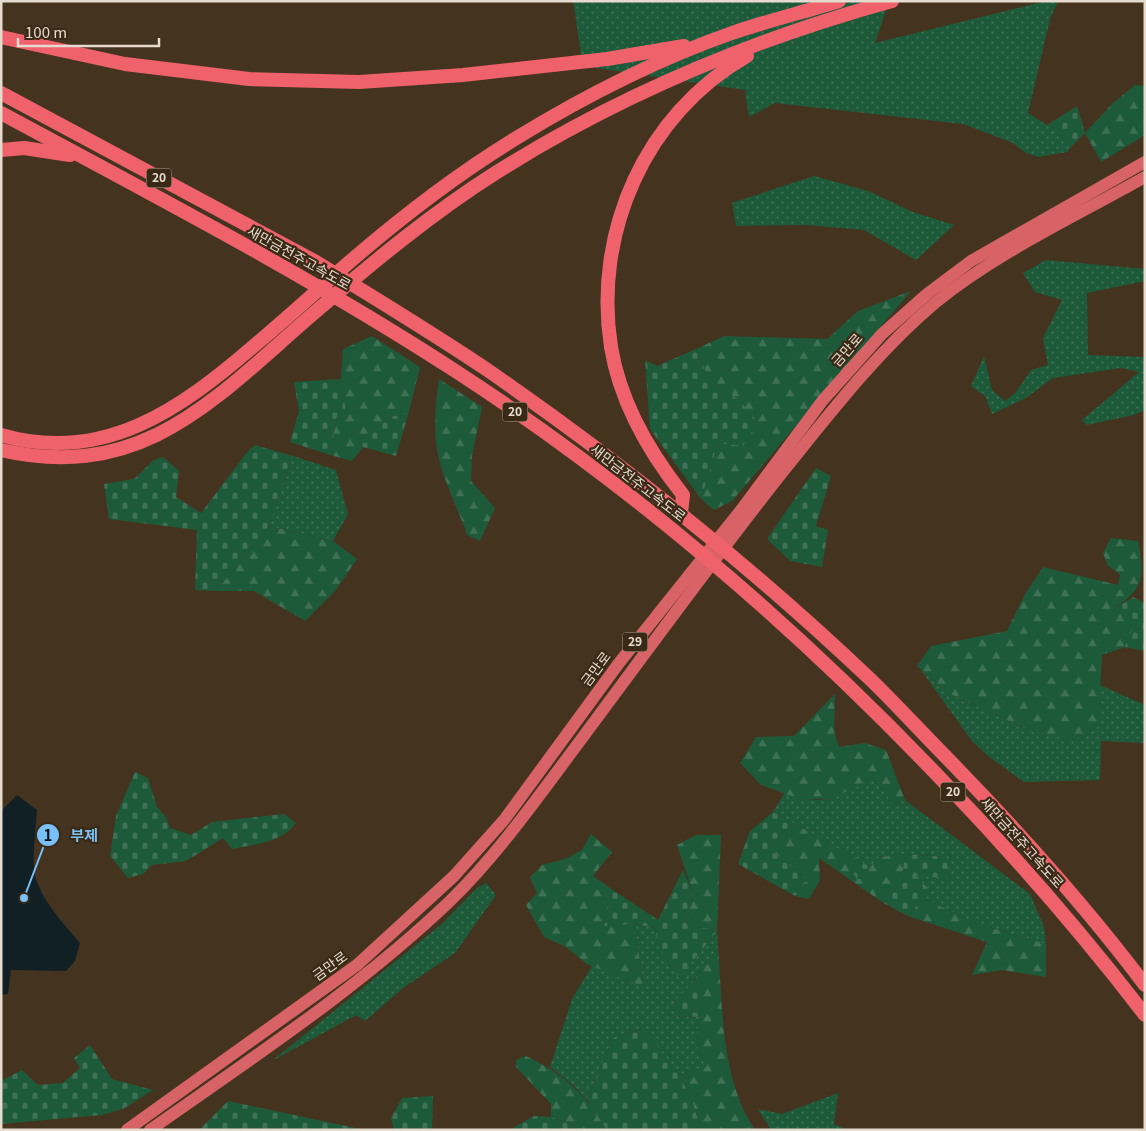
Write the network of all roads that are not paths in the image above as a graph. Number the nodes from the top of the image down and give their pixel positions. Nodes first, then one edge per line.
1 (840, 1) edge
2 (892, 1) edge
3 (731, 34) junction
4 (785, 35) junction
5 (1, 37) edge
6 (1, 93) edge
7 (1, 113) edge
8 (1, 150) edge
9 (83, 157) junction
10 (1145, 162) edge
11 (1145, 177) edge
12 (1, 435) edge
13 (1, 450) edge
14 (684, 516) junction
15 (1145, 985) edge
16 (1145, 1015) edge
17 (127, 1130) edge
18 (150, 1130) edge

1 - 3 highway
2 - 4 highway
3 - 5 highway
3 - 12 highway
4 - 13 highway
4 - 14 highway
6 - 14 highway, 새만금전주고속도로 / 20
7 - 9 highway, 새만금전주고속도로 / 20
8 - 9 highway
9 - 16 highway, 새만금전주고속도로 / 20
10 - 17 highway, 금만로 / 29
11 - 18 highway, 금만로 / 29
14 - 15 highway, 새만금전주고속도로 / 20

